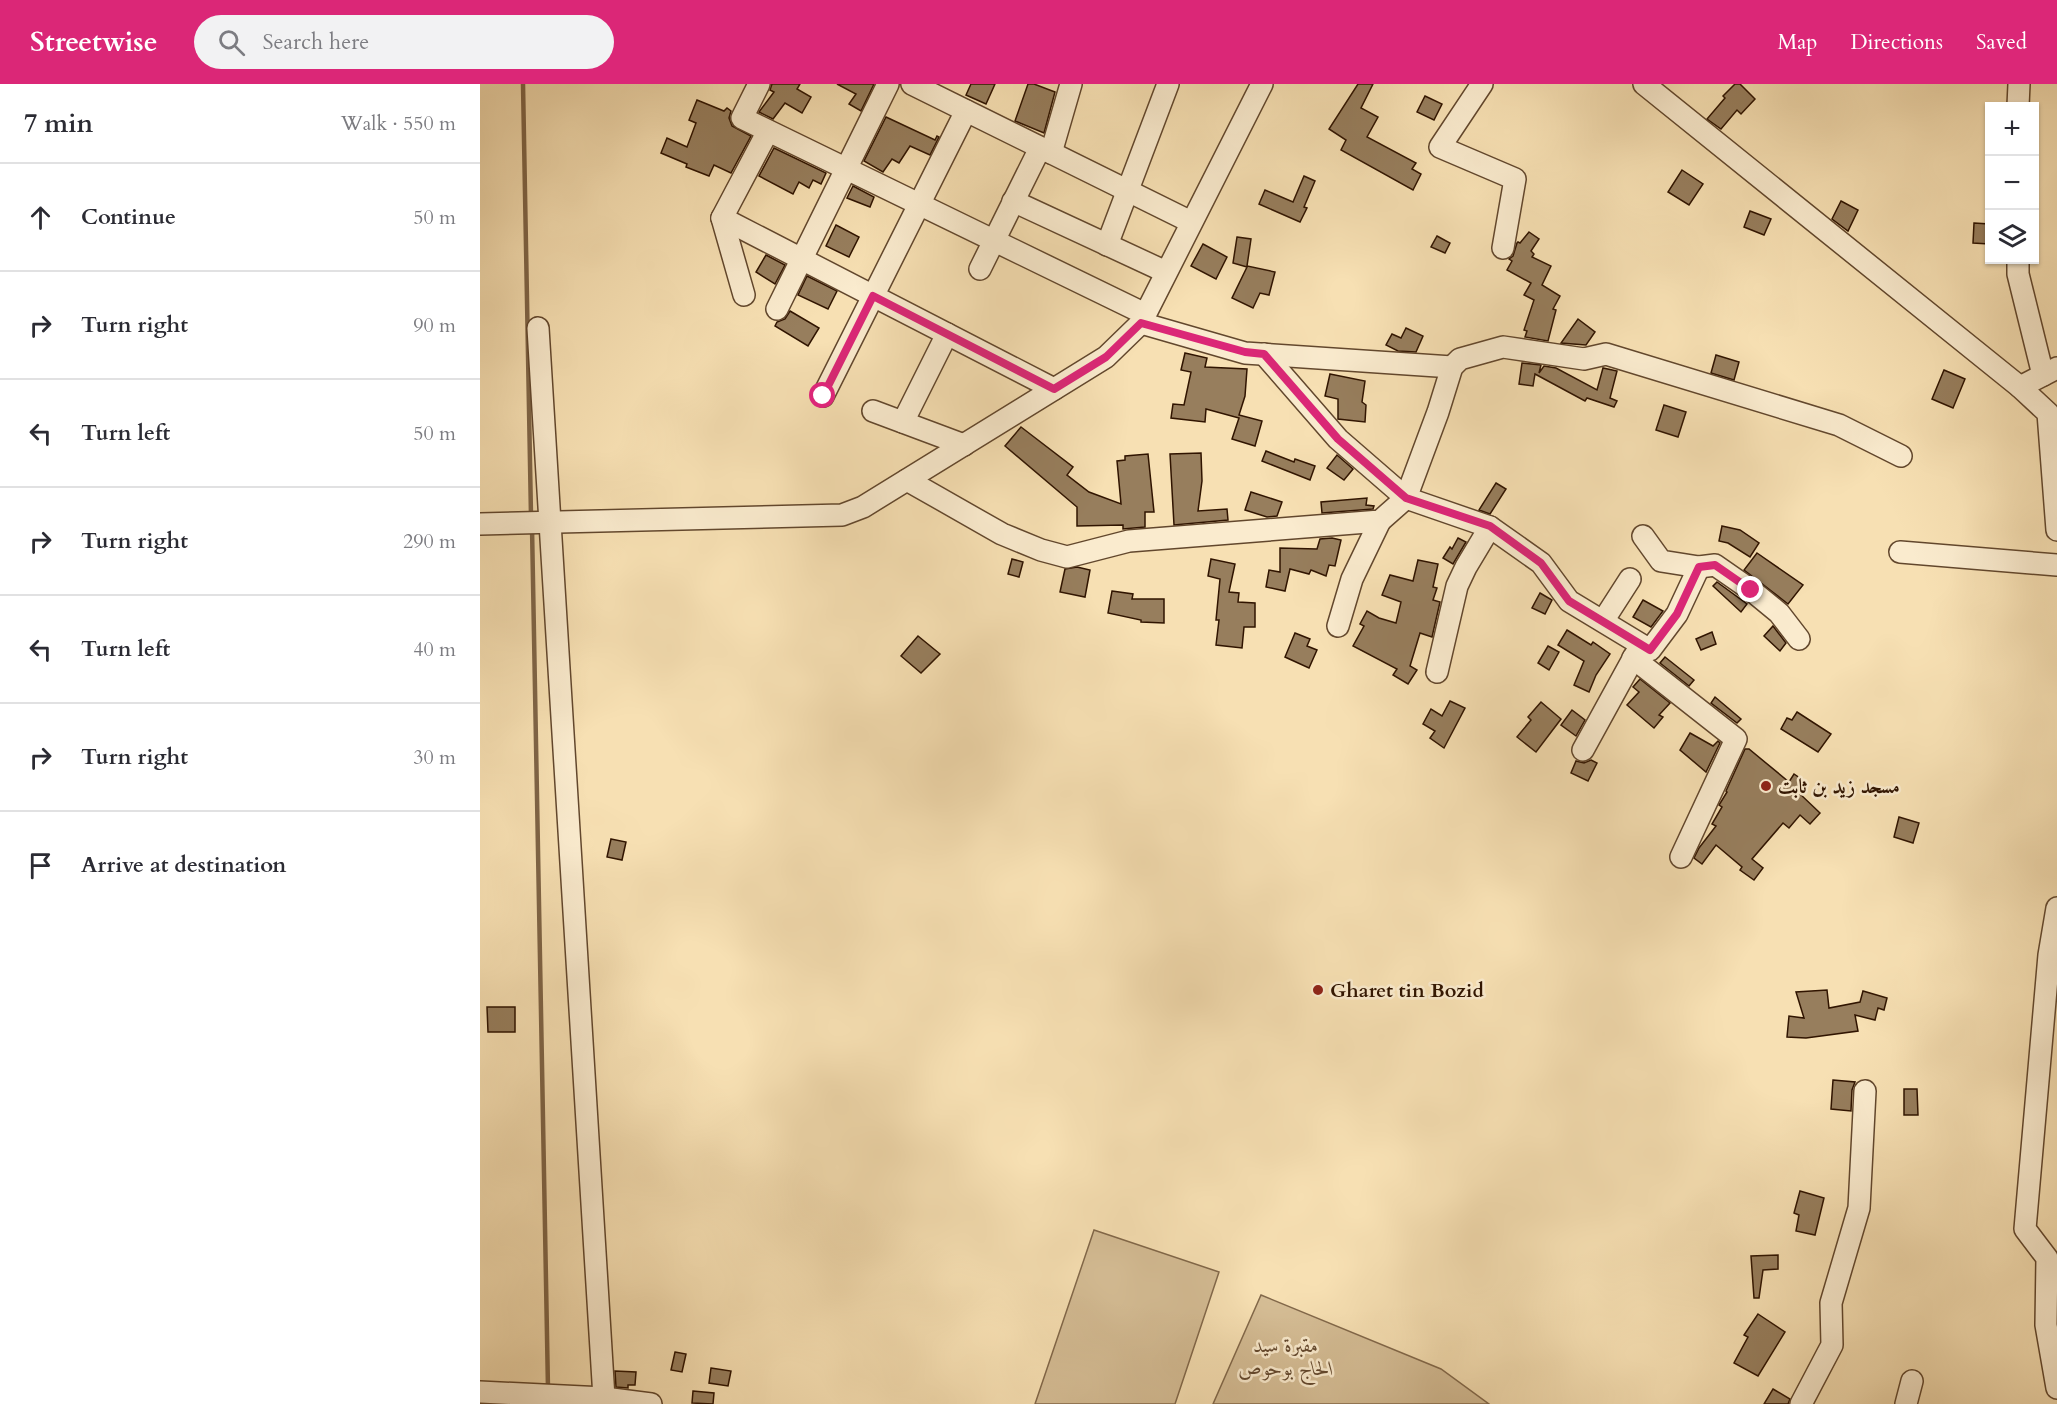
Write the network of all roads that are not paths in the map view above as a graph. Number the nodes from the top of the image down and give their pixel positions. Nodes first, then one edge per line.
1 (759, 84) edge
2 (888, 84) edge
3 (912, 84) edge
4 (1071, 84) edge
5 (1168, 84) edge
6 (1262, 84) edge
7 (1482, 84) edge
8 (1644, 84) edge
9 (2019, 84) edge
10 (2018, 102) edge
11 (966, 111) junction
12 (768, 131) junction
13 (1046, 150) junction
14 (846, 169) junction
15 (1128, 191) junction
16 (1013, 201) junction
17 (919, 204) junction
18 (722, 218) junction
19 (1191, 222) junction
20 (994, 240) junction
21 (1107, 245) junction
22 (1503, 248) dead end
23 (802, 259) junction
24 (2018, 264) edge
25 (980, 269) dead end
26 (1166, 272) junction
27 (744, 295) dead end
28 (873, 296) junction
29 (777, 309) dead end
30 (1143, 319) junction
31 (538, 328) dead end
32 (947, 334) junction
33 (1264, 354) junction
34 (1452, 367) junction
35 (2050, 371) edge
36 (2020, 387) junction
37 (1054, 389) junction
38 (823, 396) dead end
39 (873, 411) dead end
40 (903, 422) junction
41 (964, 445) junction
42 (1901, 456) dead end
43 (907, 480) junction
44 (1406, 498) junction
45 (549, 521) junction
46 (1380, 521) junction
47 (480, 524) edge
48 (1490, 526) junction
49 (2057, 530) edge
50 (1643, 536) dead end
51 (1900, 552) dead end
52 (2057, 565) edge
53 (1699, 567) junction
54 (1630, 579) dead end
55 (1602, 621) junction
56 (1338, 627) dead end
57 (1799, 639) dead end
58 (1637, 651) junction
59 (1437, 672) dead end
60 (1583, 750) dead end
61 (1682, 857) dead end
62 (2057, 908) edge
63 (1865, 1091) dead end
64 (1912, 1381) dead end
65 (2057, 1388) edge
66 (480, 1392) edge
67 (604, 1398) junction
68 (651, 1404) edge
69 (1801, 1404) edge
70 (1906, 1404) edge

1 - 12 street
2 - 14 street
3 - 11 street
4 - 13 street
5 - 15 street
6 - 19 street
7 - 22 street
8 - 36 street
9 - 10 street
11 - 13 street
11 - 17 street
12 - 14 street
12 - 18 street
13 - 15 street
13 - 16 street
14 - 17 street
14 - 23 street
15 - 19 street
15 - 21 street
16 - 20 street
16 - 21 street
17 - 20 street
17 - 28 street
18 - 23 street
18 - 27 street
19 - 26 street
20 - 25 street
20 - 30 street
21 - 26 street
23 - 28 street
23 - 29 street
24 - 35 street
26 - 30 street
28 - 32 street
28 - 38 street
30 - 33 street
30 - 37 street
31 - 45 street
32 - 37 street
32 - 40 street
33 - 34 street
33 - 44 street
34 - 42 street
34 - 44 street
35 - 36 street
36 - 49 street
37 - 41 street
39 - 40 street
40 - 41 street
41 - 43 street
43 - 45 street
43 - 46 street
44 - 46 street
44 - 48 street
45 - 47 street
45 - 67 street
46 - 56 street
48 - 55 street
48 - 59 street
50 - 53 street
51 - 52 street
53 - 57 street
53 - 58 street
54 - 55 street
55 - 58 street
58 - 60 street
58 - 61 street
62 - 65 street
63 - 69 street
64 - 70 street
66 - 67 street
67 - 68 street

